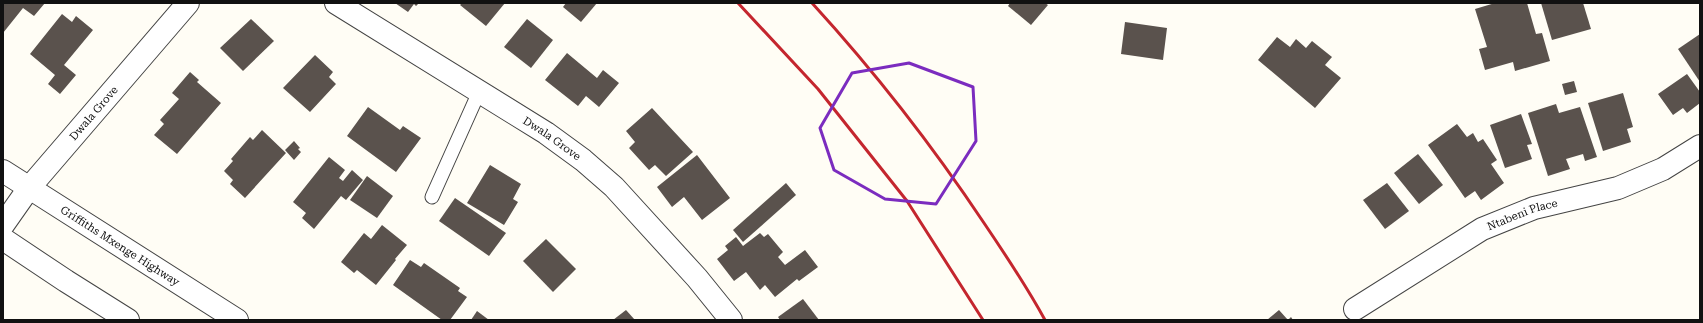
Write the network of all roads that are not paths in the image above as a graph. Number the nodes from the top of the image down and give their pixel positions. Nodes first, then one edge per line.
1 (188, 3) edge
2 (336, 3) edge
3 (479, 92) junction
4 (1700, 146) edge
5 (3, 171) edge
6 (28, 188) junction
7 (432, 197) dead end
8 (3, 225) edge
9 (3, 238) edge
10 (1356, 309) dead end
11 (128, 320) edge
12 (237, 320) edge
13 (730, 320) edge

1 - 6 street, Dwala Grove
2 - 3 street, Dwala Grove
3 - 7 lane
3 - 13 street, Dwala Grove
4 - 10 street, Ntabeni Place
5 - 6 street, Griffiths Mxenge Highway
6 - 8 street, Dwala Grove
6 - 12 street, Griffiths Mxenge Highway
9 - 11 street

